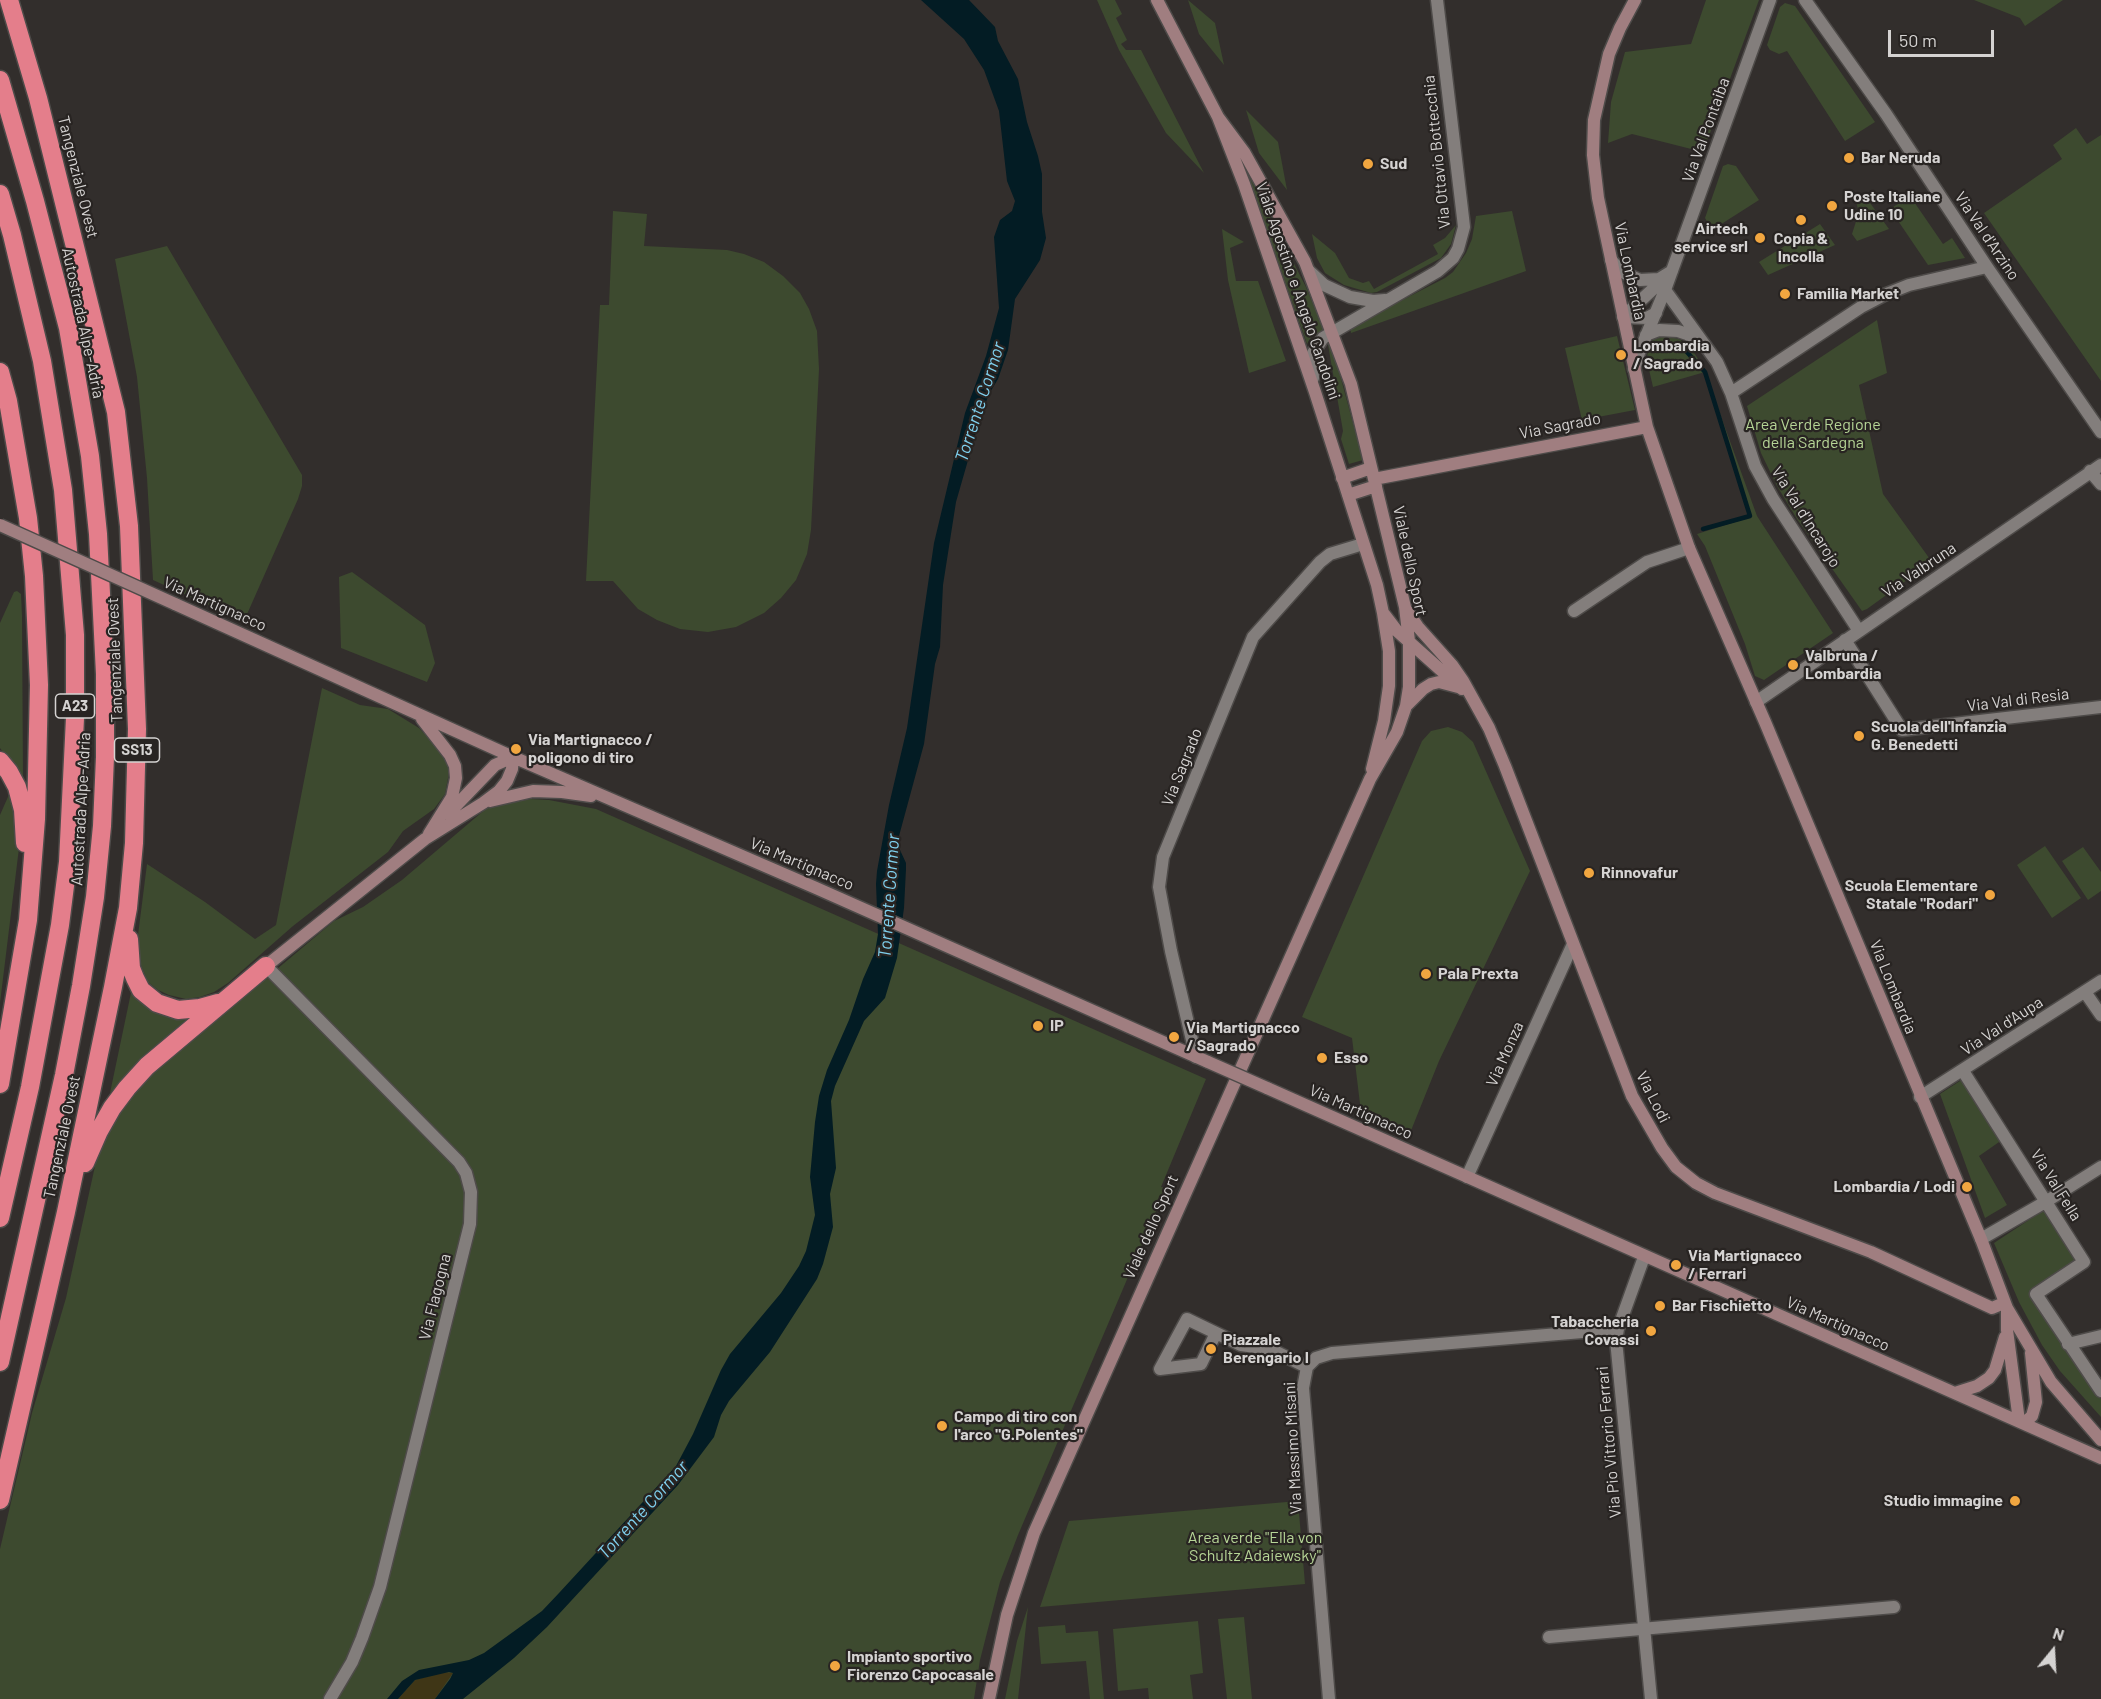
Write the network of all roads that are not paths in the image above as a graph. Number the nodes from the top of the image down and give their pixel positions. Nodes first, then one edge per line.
1 (9, 0) edge
2 (1157, 0) edge
3 (1437, 0) edge
4 (1635, 0) edge
5 (1770, 0) edge
6 (1805, 0) edge
7 (0, 80) edge
8 (1218, 117) junction
9 (0, 194) edge
10 (1611, 260) junction
11 (1987, 267) junction
12 (1309, 271) junction
13 (1672, 271) junction
14 (1663, 287) junction
15 (1389, 300) junction
16 (1656, 313) junction
17 (1623, 317) junction
18 (1678, 331) junction
19 (1333, 332) junction
20 (1647, 335) junction
21 (1708, 348) junction
22 (1634, 369) junction
23 (0, 372) edge
24 (1315, 392) junction
25 (1731, 393) junction
26 (1647, 427) junction
27 (2101, 432) edge
28 (2096, 468) edge
29 (1374, 478) junction
30 (2101, 484) edge
31 (1345, 486) junction
32 (0, 525) edge
33 (1364, 544) junction
34 (1689, 548) junction
35 (1405, 607) junction
36 (1574, 611) dead end
37 (1383, 613) junction
38 (1859, 631) junction
39 (1845, 640) junction
40 (1409, 641) junction
41 (1460, 687) junction
42 (1756, 702) junction
43 (1474, 703) junction
44 (1406, 706) junction
45 (2101, 707) edge
46 (417, 714) junction
47 (513, 757) junction
48 (0, 760) edge
49 (1370, 778) junction
50 (607, 798) junction
51 (483, 803) junction
52 (425, 839) junction
53 (128, 908) junction
54 (28, 920) junction
55 (1573, 944) junction
56 (266, 966) junction
57 (2101, 981) edge
58 (2085, 992) junction
59 (223, 1001) junction
60 (2101, 1015) edge
61 (1202, 1060) junction
62 (1963, 1071) junction
63 (0, 1084) edge
64 (1920, 1097) junction
65 (2101, 1167) edge
66 (1467, 1178) junction
67 (2047, 1202) junction
68 (66, 1212) junction
69 (0, 1218) edge
70 (1981, 1239) junction
71 (1644, 1257) junction
72 (2006, 1306) junction
73 (1618, 1329) junction
74 (2007, 1330) junction
75 (1216, 1333) junction
76 (2101, 1336) edge
77 (2068, 1344) junction
78 (2031, 1349) junction
79 (0, 1362) edge
80 (1307, 1367) junction
81 (2101, 1391) edge
82 (1955, 1393) junction
83 (2021, 1422) junction
84 (2101, 1440) edge
85 (2101, 1458) edge
86 (0, 1500) edge
87 (1894, 1607) dead end
88 (1644, 1629) junction
89 (1549, 1638) dead end
90 (330, 1699) edge
91 (989, 1699) edge
92 (1329, 1699) edge
93 (1651, 1699) edge

1 - 53 highway, Tangenziale Ovest / SS13
2 - 8 street, Viale Agostino e Angelo Candolini
3 - 15 street, Via Ottavio Bottecchia
4 - 10 street, Via Lombardia
5 - 13 street, Via Val Pontaiba
6 - 11 street, Via Val d'Arzino
7 - 79 highway, Autostrada Alpe-Adria / A23
8 - 12 street, Viale Agostino e Angelo Candolini
8 - 24 street, Viale Agostino e Angelo Candolini
9 - 69 highway, Autostrada Alpe-Adria / A23
10 - 13 street
10 - 17 street, Via Lombardia
11 - 25 street
11 - 27 street, Via Val d'Arzino
12 - 15 street
12 - 19 street, Viale Agostino e Angelo Candolini
13 - 14 street, Via Val Pontaiba
14 - 16 street, Via Val Pontaiba
14 - 17 street, Via Val Pontaiba
14 - 21 street, Via Val d'Incarojo
15 - 19 street, Via Ottavio Bottecchia
16 - 17 street
16 - 18 street
16 - 20 street, Via Val Pontaiba
17 - 22 street, Via Lombardia
18 - 20 street
18 - 21 street
19 - 24 street, Via Ottavio Bottecchia
19 - 29 street, Viale Agostino e Angelo Candolini
20 - 22 street, Via Val Pontaiba
21 - 25 street, Via Val d'Incarojo
22 - 26 street, Via Lombardia
23 - 54 highway
24 - 31 street, Viale Agostino e Angelo Candolini
25 - 38 street, Via Val d'Incarojo
26 - 29 street, Via Sagrado
26 - 34 street, Via Lombardia
28 - 30 street
28 - 38 street, Via Valbruna
29 - 31 street
29 - 31 street
29 - 35 street, Viale dello Sport
31 - 33 street, Viale dello Sport
32 - 46 street, Via Martignacco, bridge
33 - 37 street, Viale dello Sport
33 - 61 street, Via Sagrado
34 - 36 street
34 - 42 street, Via Lombardia
35 - 40 street, Viale dello Sport
35 - 43 street, Via Lodi
37 - 40 street, Via Lodi
37 - 49 street, Viale dello Sport
38 - 39 street, Via Valbruna
39 - 42 street, Via Valbruna
39 - 45 street, Via Val di Resia
40 - 41 street, Via Lodi
40 - 44 street, Viale dello Sport
41 - 43 street, Via Lodi
41 - 44 street
42 - 64 street, Via Lombardia
43 - 55 street, Via Lodi
44 - 49 street, Viale dello Sport
46 - 47 street, Via Martignacco
46 - 52 street, Via Martignacco
47 - 50 street, Via Martignacco
47 - 51 street, Via Martignacco
47 - 52 street, Via Martignacco
48 - 54 highway
49 - 91 street, Viale dello Sport
50 - 51 street, Via Martignacco
50 - 61 street, Via Martignacco
51 - 52 street, Via Martignacco
52 - 56 street, Via Martignacco
53 - 59 highway
53 - 68 highway, Tangenziale Ovest / SS13
54 - 63 highway
55 - 66 street, Via Monza
55 - 72 street, Via Lodi
56 - 59 highway
56 - 90 street, Via Flagogna
57 - 58 street, Via Val d'Aupa
58 - 60 street
58 - 62 street, Via Val d'Aupa
59 - 68 highway
61 - 66 street, Via Martignacco, bridge
62 - 64 street, Via Val d'Aupa
62 - 67 street, Via Val Fella
64 - 70 street, Via Lombardia
65 - 67 street
66 - 71 street, Via Martignacco
67 - 70 street
67 - 77 street, Via Val Fella
68 - 86 highway, Tangenziale Ovest / SS13
70 - 72 street, Via Lombardia
71 - 73 street, Via Pio Vittorio Ferrari
71 - 82 street, Via Martignacco
72 - 74 street, Via Lombardia
72 - 78 street, Via Lombardia
73 - 80 street, Via Massimo Misani
73 - 88 street, Via Pio Vittorio Ferrari
74 - 82 street, Via Lombardia
74 - 83 street, Via Lombardia
75 - 75 street
75 - 80 street
76 - 77 street
77 - 81 street, Via Val Fella
78 - 83 street, Via Lombardia
78 - 84 street, Via Lombardia
80 - 92 street, Via Massimo Misani
82 - 83 street, Via Martignacco
83 - 85 street, Via Martignacco
87 - 88 street
88 - 89 street
88 - 93 street, Via Pio Vittorio Ferrari

